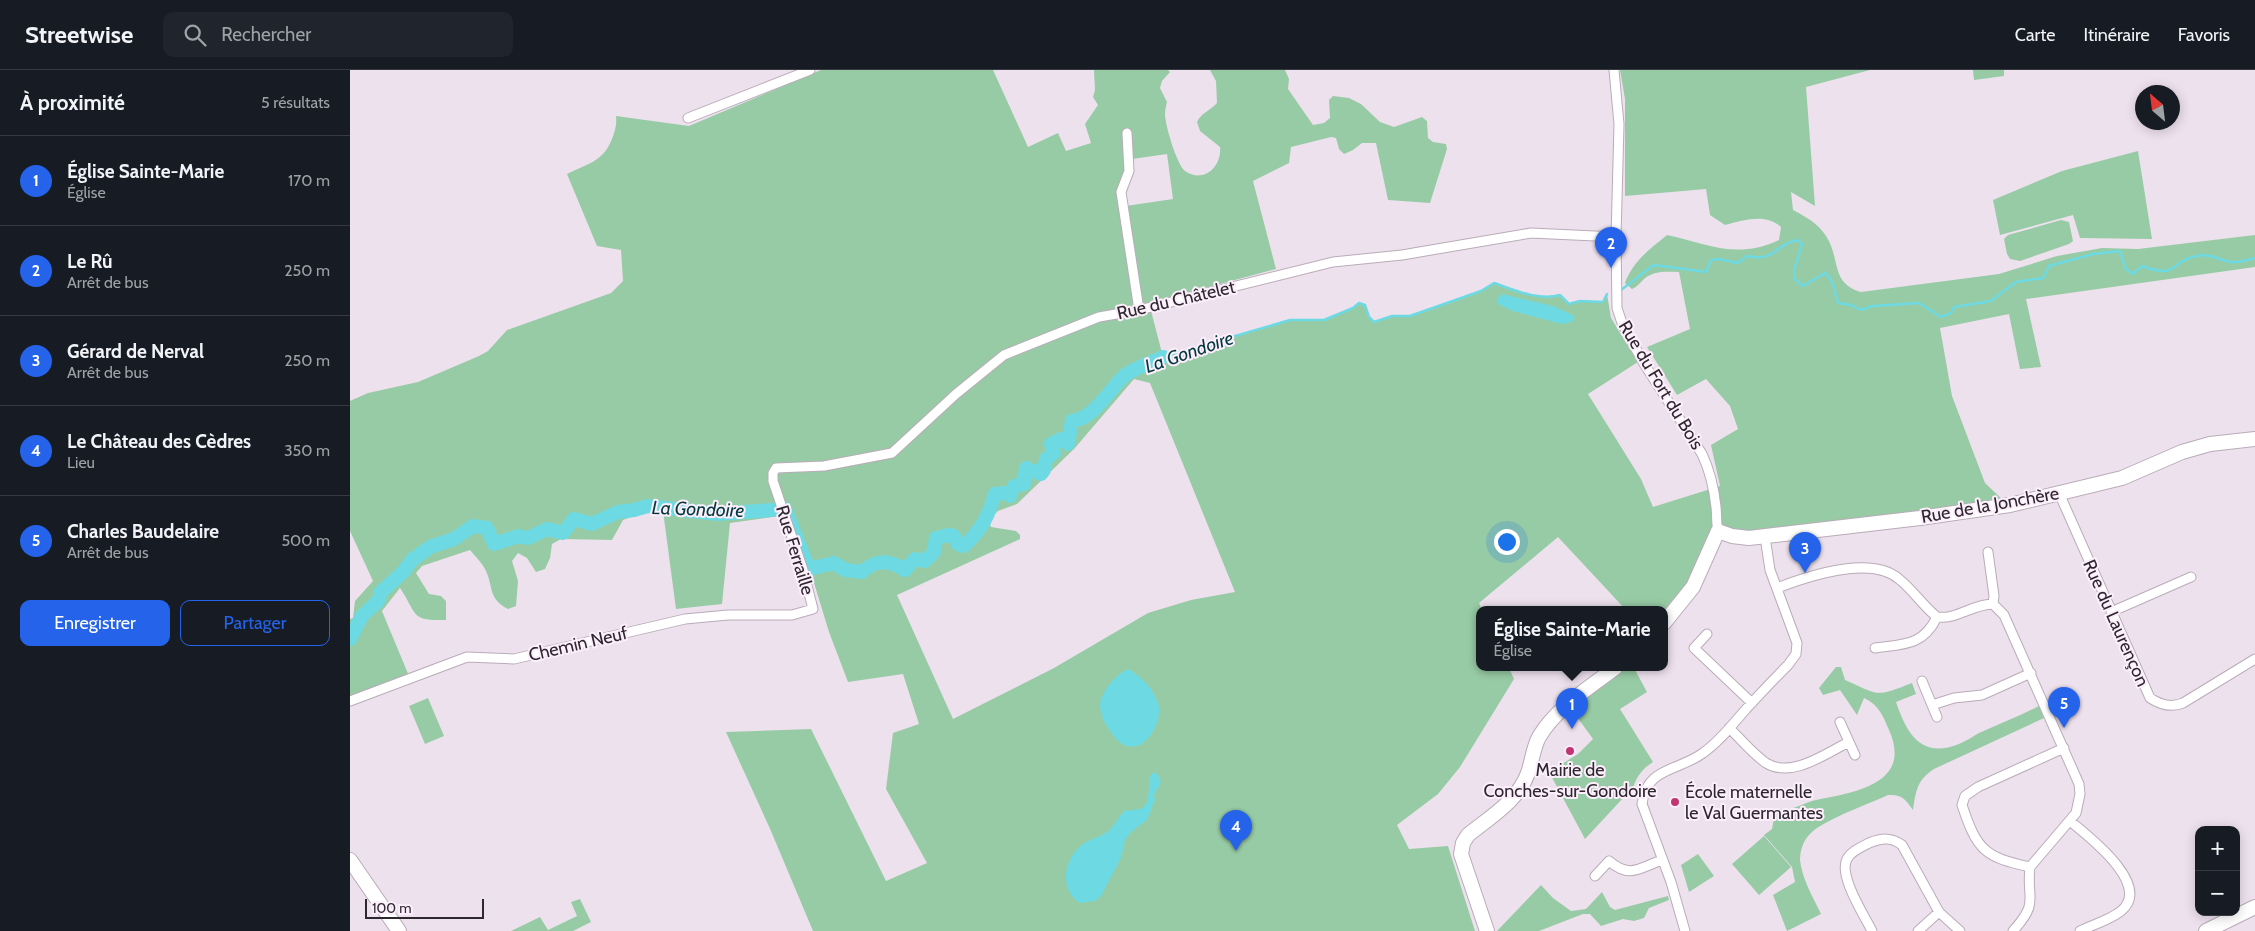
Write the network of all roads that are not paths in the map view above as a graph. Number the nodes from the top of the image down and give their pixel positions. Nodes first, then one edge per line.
1 (810, 70) edge
2 (1614, 70) edge
3 (688, 118) dead end
4 (1127, 133) dead end
5 (1616, 237) junction
6 (1139, 310) junction
7 (2255, 439) edge
8 (773, 480) joint
9 (2060, 493) junction
10 (1718, 530) junction
11 (1765, 537) junction
12 (1988, 552) dead end
13 (2191, 577) dead end
14 (1777, 588) junction
15 (1993, 604) junction
16 (813, 609) joint
17 (2111, 612) junction
18 (1937, 617) junction
19 (1668, 618) edge
20 (1707, 634) dead end
21 (1875, 648) dead end
22 (2255, 659) edge
23 (1611, 671) edge
24 (2030, 672) junction
25 (1922, 682) dead end
26 (350, 701) edge
27 (1752, 703) junction
28 (1932, 705) junction
29 (1938, 717) dead end
30 (1840, 722) dead end
31 (1729, 728) junction
32 (1849, 742) junction
33 (2064, 748) junction
34 (1855, 755) dead end
35 (2070, 821) junction
36 (350, 860) edge
37 (1662, 860) junction
38 (2030, 868) junction
39 (1595, 876) dead end
40 (2255, 907) edge
41 (1938, 912) junction
42 (2016, 930) edge
43 (399, 931) edge
44 (1487, 931) edge
45 (1685, 931) edge
46 (1872, 931) edge
47 (1918, 931) edge
48 (1960, 931) edge
49 (2080, 931) edge
50 (2206, 931) edge

1 - 3 street
2 - 5 street, Rue du Fort du Bois
4 - 6 street
5 - 6 street, Rue du Châtelet
5 - 10 street, Rue du Fort du Bois
6 - 8 street, Rue du Châtelet
7 - 9 street, Rue de la Jonchère
8 - 16 street, Rue Ferraille
9 - 11 street, Rue de la Jonchère
9 - 17 street, Rue du Laurençon
10 - 11 street, Rue de la Jonchère
10 - 19 street
11 - 14 street
12 - 15 street
13 - 17 street
14 - 18 street
14 - 27 street
15 - 18 street
15 - 24 street
16 - 26 street, Chemin Neuf
17 - 22 street, Rue du Laurençon
18 - 21 street
20 - 27 street
23 - 44 street
24 - 28 street
24 - 33 street
25 - 28 street
27 - 31 street
28 - 29 street
30 - 32 street
31 - 32 street
31 - 37 street
32 - 34 street
33 - 35 street
33 - 38 street
35 - 38 street
35 - 49 street
36 - 43 street
37 - 39 street
37 - 45 street
38 - 42 street
40 - 50 street
41 - 46 street
41 - 47 street
41 - 48 street

